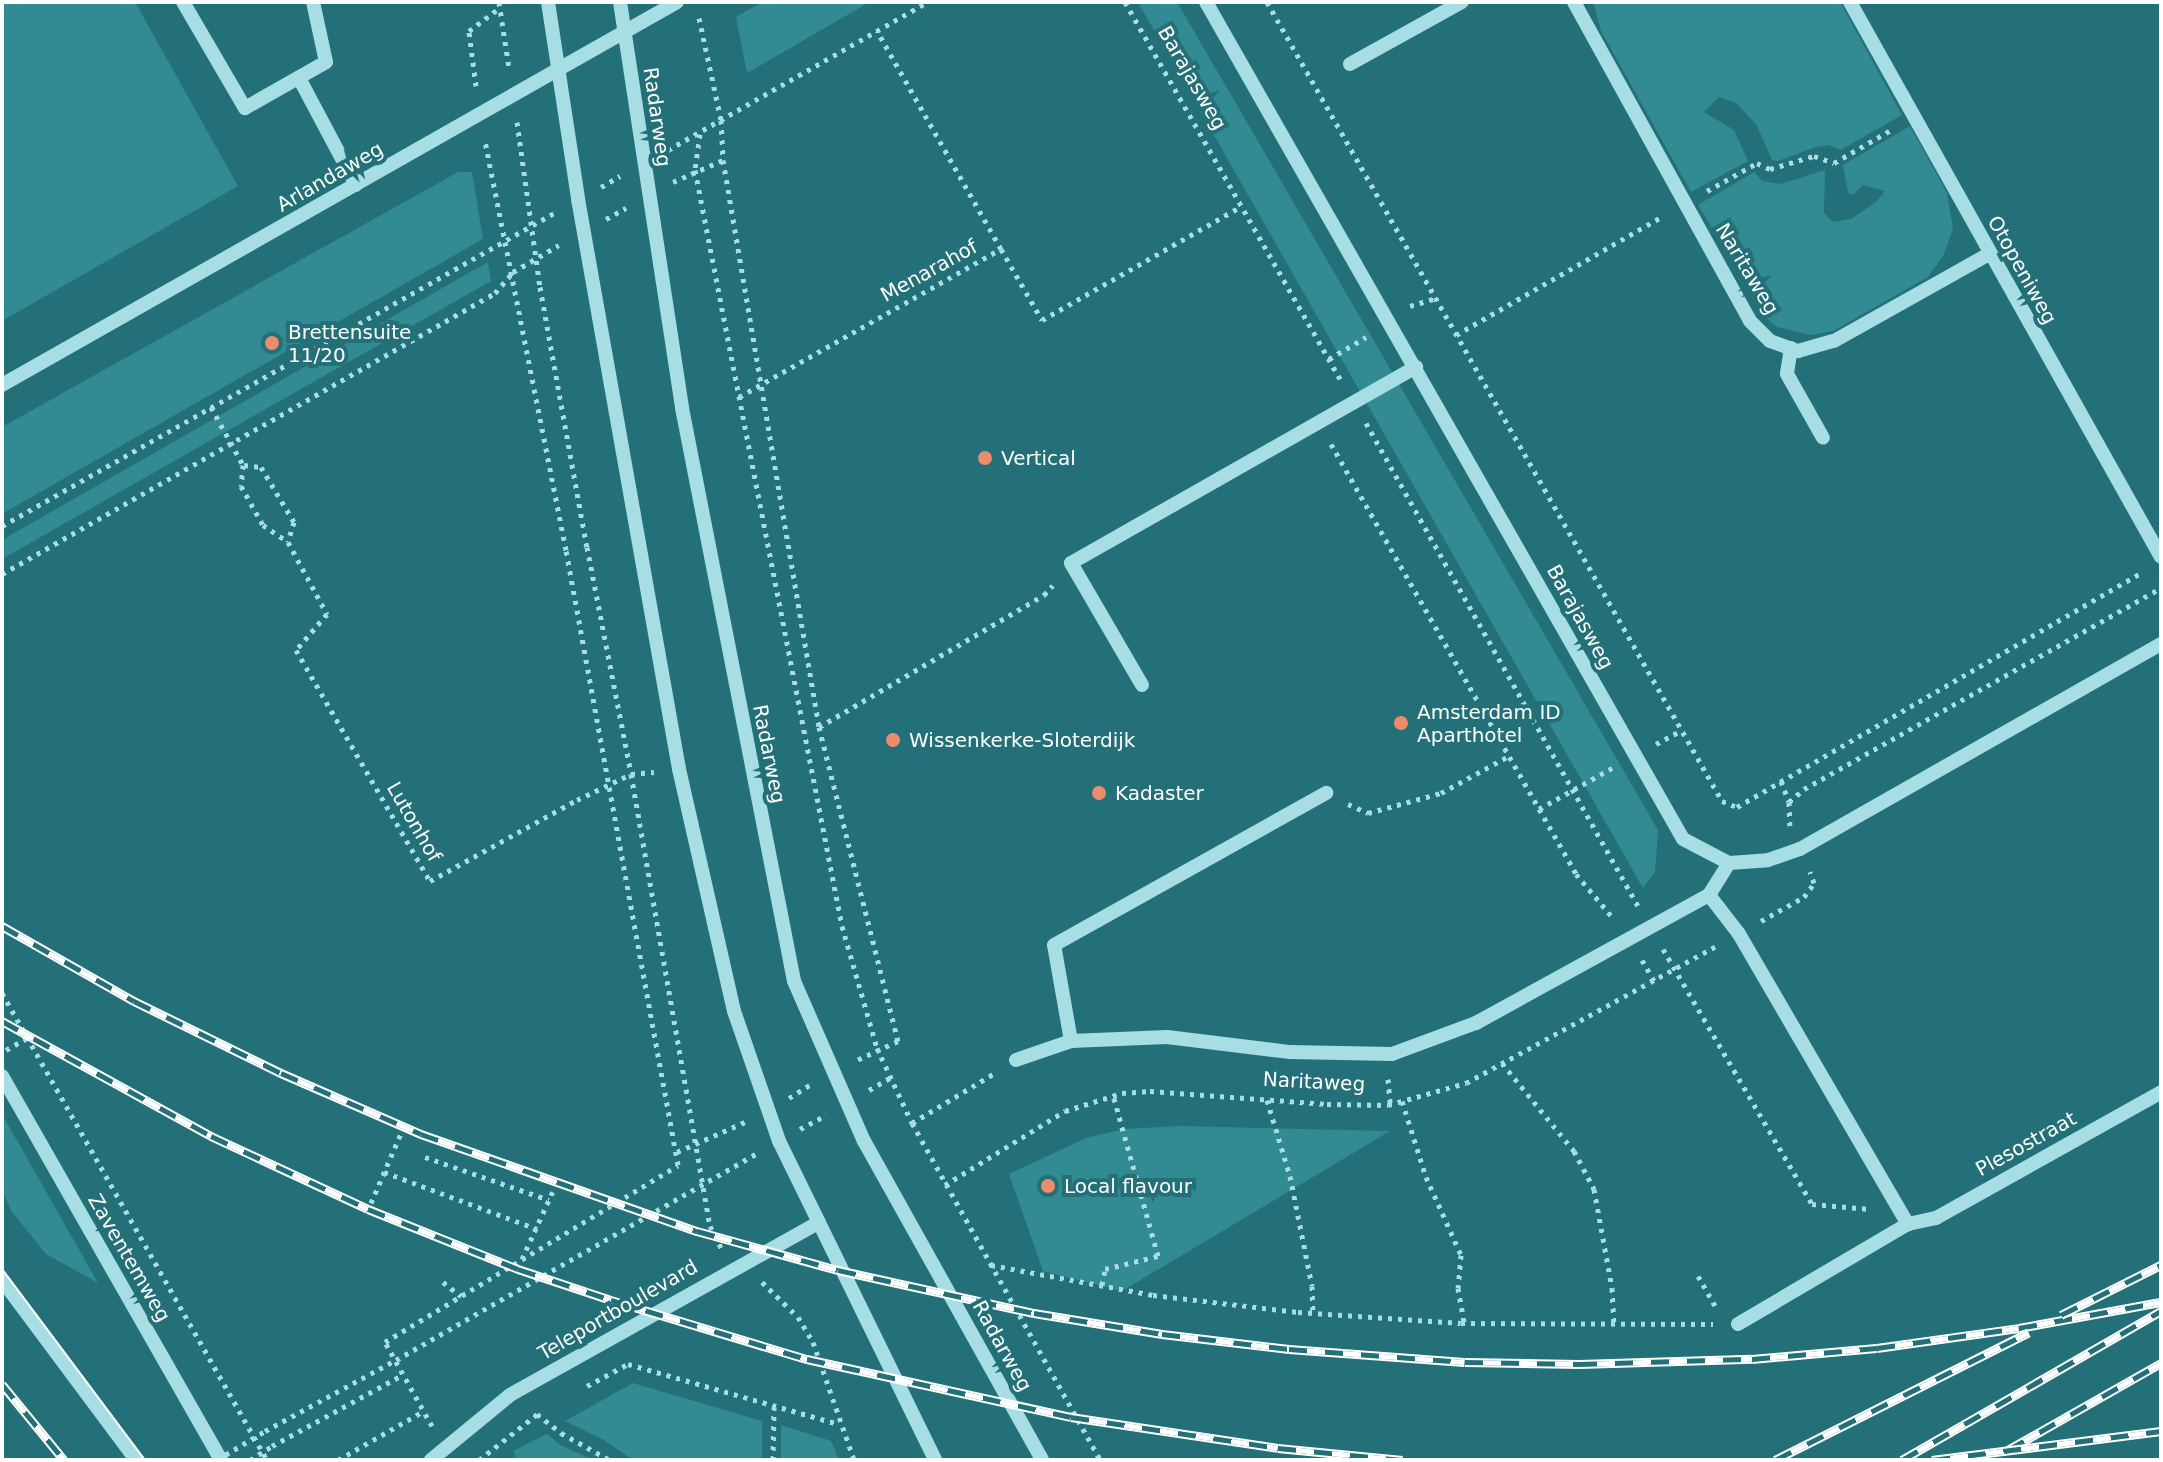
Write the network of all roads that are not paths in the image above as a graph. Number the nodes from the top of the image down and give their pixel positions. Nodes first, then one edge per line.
1 (183, 2) edge
2 (313, 2) edge
3 (548, 2) edge
4 (620, 2) edge
5 (677, 2) edge
6 (1206, 2) edge
7 (1462, 2) edge
8 (1574, 2) edge
9 (1850, 2) edge
10 (625, 31) junction
11 (1350, 64) dead end
12 (558, 70) junction
13 (299, 78) junction
14 (356, 185) junction
15 (1989, 254) junction
16 (1791, 348) junction
17 (1416, 367) junction
18 (2, 385) edge
19 (1823, 438) dead end
20 (2161, 557) edge
21 (2161, 644) edge
22 (1142, 685) dead end
23 (1326, 793) road end
24 (1729, 863) junction
25 (1709, 895) junction
26 (1071, 1041) junction
27 (1016, 1060) road end
28 (2, 1076) edge
29 (2161, 1092) edge
30 (1903, 1218) junction
31 (819, 1222) junction
32 (2, 1280) edge
33 (1732, 1324) road end
34 (136, 1460) edge
35 (219, 1460) edge
36 (431, 1460) edge
37 (935, 1460) edge
38 (1042, 1460) edge

1 - 13 street
2 - 13 street
3 - 12 street
4 - 10 street, Radarweg
5 - 10 street, Arlandaweg
6 - 17 street, Barajasweg
7 - 11 street
8 - 16 street, Naritaweg
9 - 15 street, Otopeniweg
10 - 12 street, Arlandaweg
10 - 38 street, Radarweg
12 - 14 street, Arlandaweg
12 - 31 street
13 - 14 street
14 - 18 street, Arlandaweg
15 - 16 street
15 - 20 street, Otopeniweg
16 - 19 street
17 - 22 street
17 - 24 street, Barajasweg
21 - 24 street
23 - 26 street
24 - 25 street
25 - 26 street, Naritaweg
25 - 30 street
26 - 27 street, Naritaweg
28 - 35 street, Zaventemweg
29 - 30 street, Plesostraat
30 - 33 street, Plesostraat
31 - 36 street, Teleportboulevard
31 - 37 street
32 - 34 street

